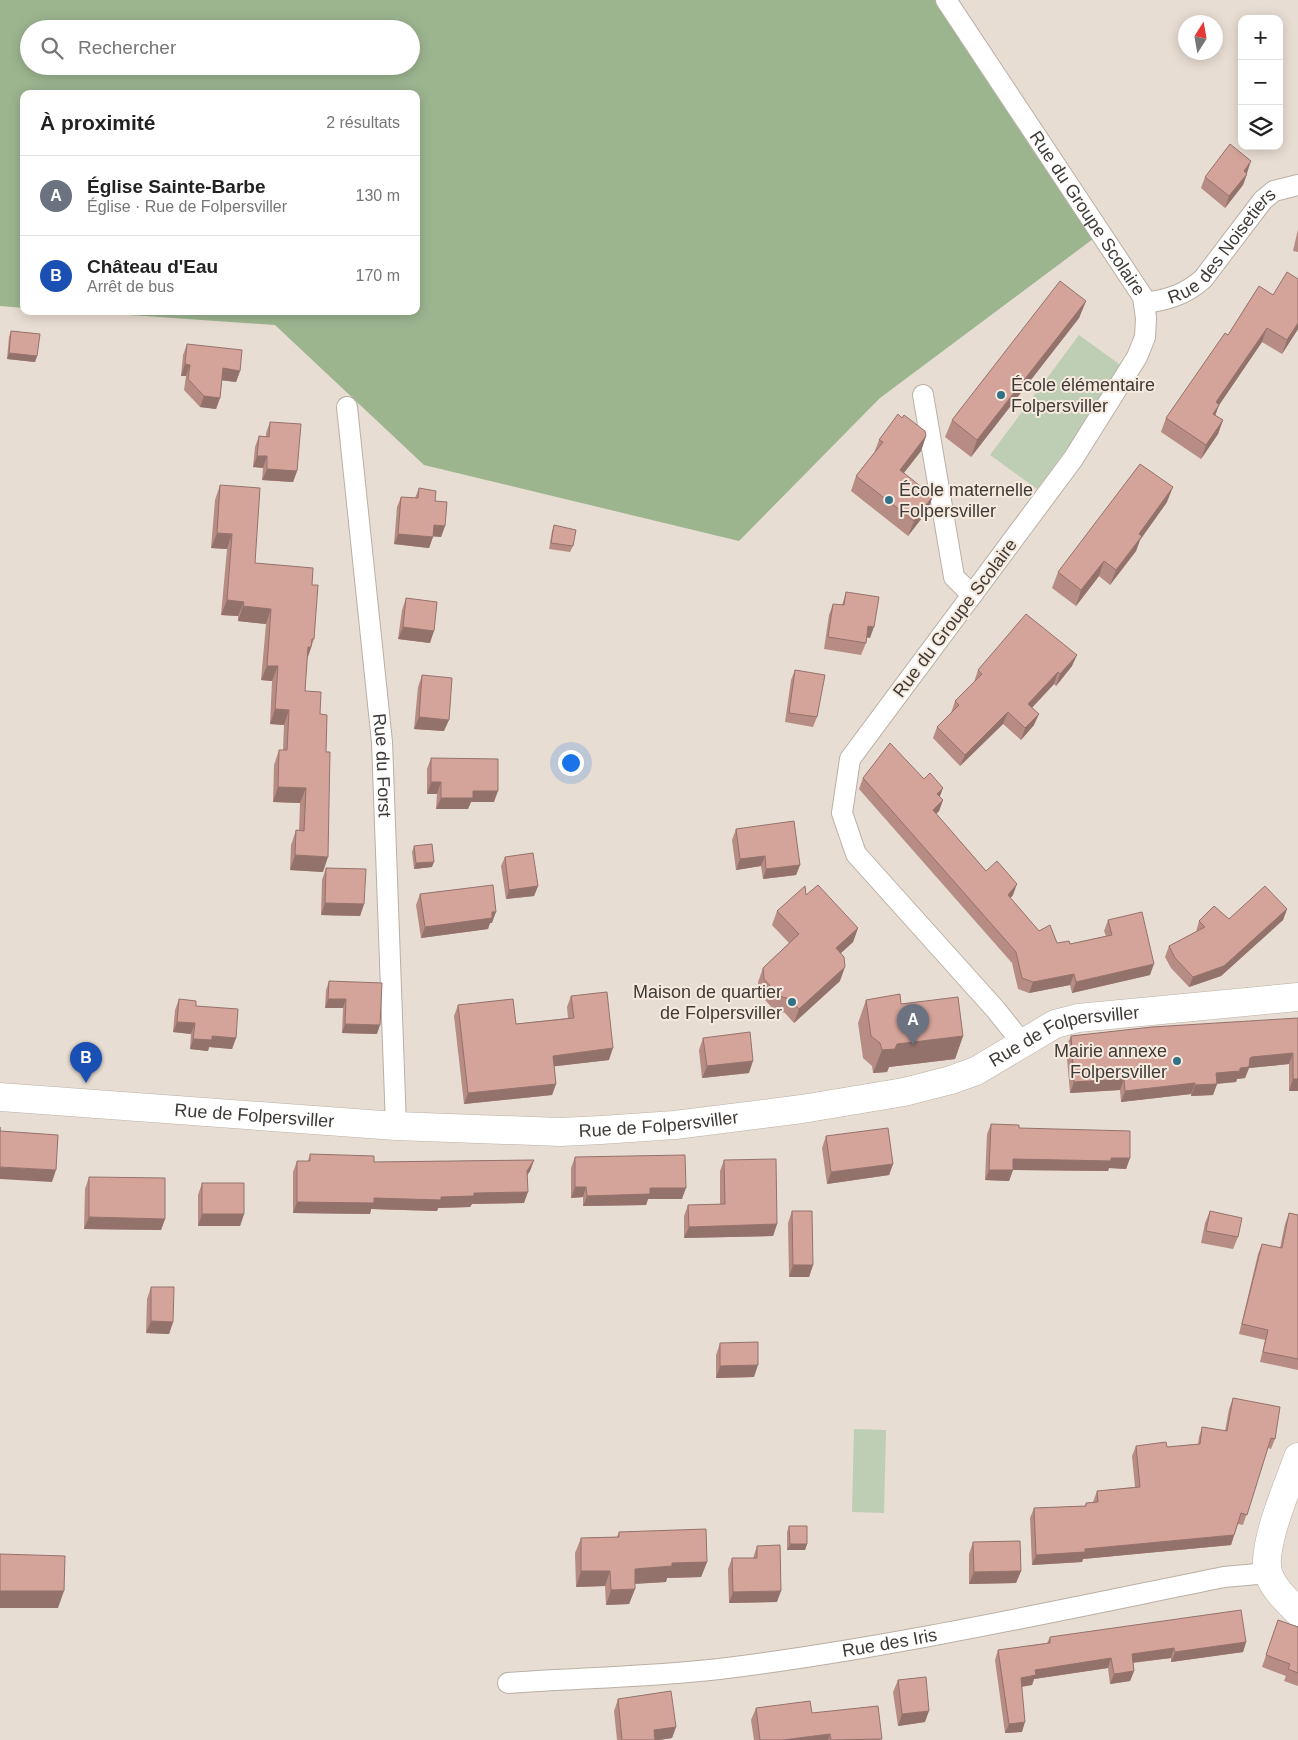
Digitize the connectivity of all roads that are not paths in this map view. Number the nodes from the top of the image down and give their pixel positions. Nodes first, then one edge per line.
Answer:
1 (946, 0) edge
2 (1298, 185) edge
3 (1144, 303) junction
4 (923, 395) dead end
5 (347, 407) dead end
6 (972, 595) junction
7 (1298, 997) edge
8 (1023, 1044) junction
9 (0, 1097) edge
10 (396, 1126) junction
11 (1298, 1457) edge
12 (1268, 1573) junction
13 (1298, 1612) edge
14 (508, 1683) dead end

1 - 3 street, Rue du Groupe Scolaire
2 - 3 street, Rue des Noisetiers
3 - 6 street, Rue du Groupe Scolaire
4 - 6 street
5 - 10 street, Rue du Forst
6 - 8 street, Rue du Groupe Scolaire
7 - 8 street, Rue de Folpersviller
8 - 10 street, Rue de Folpersviller
9 - 10 street, Rue de Folpersviller
11 - 12 street
12 - 13 street
12 - 14 street, Rue des Iris

